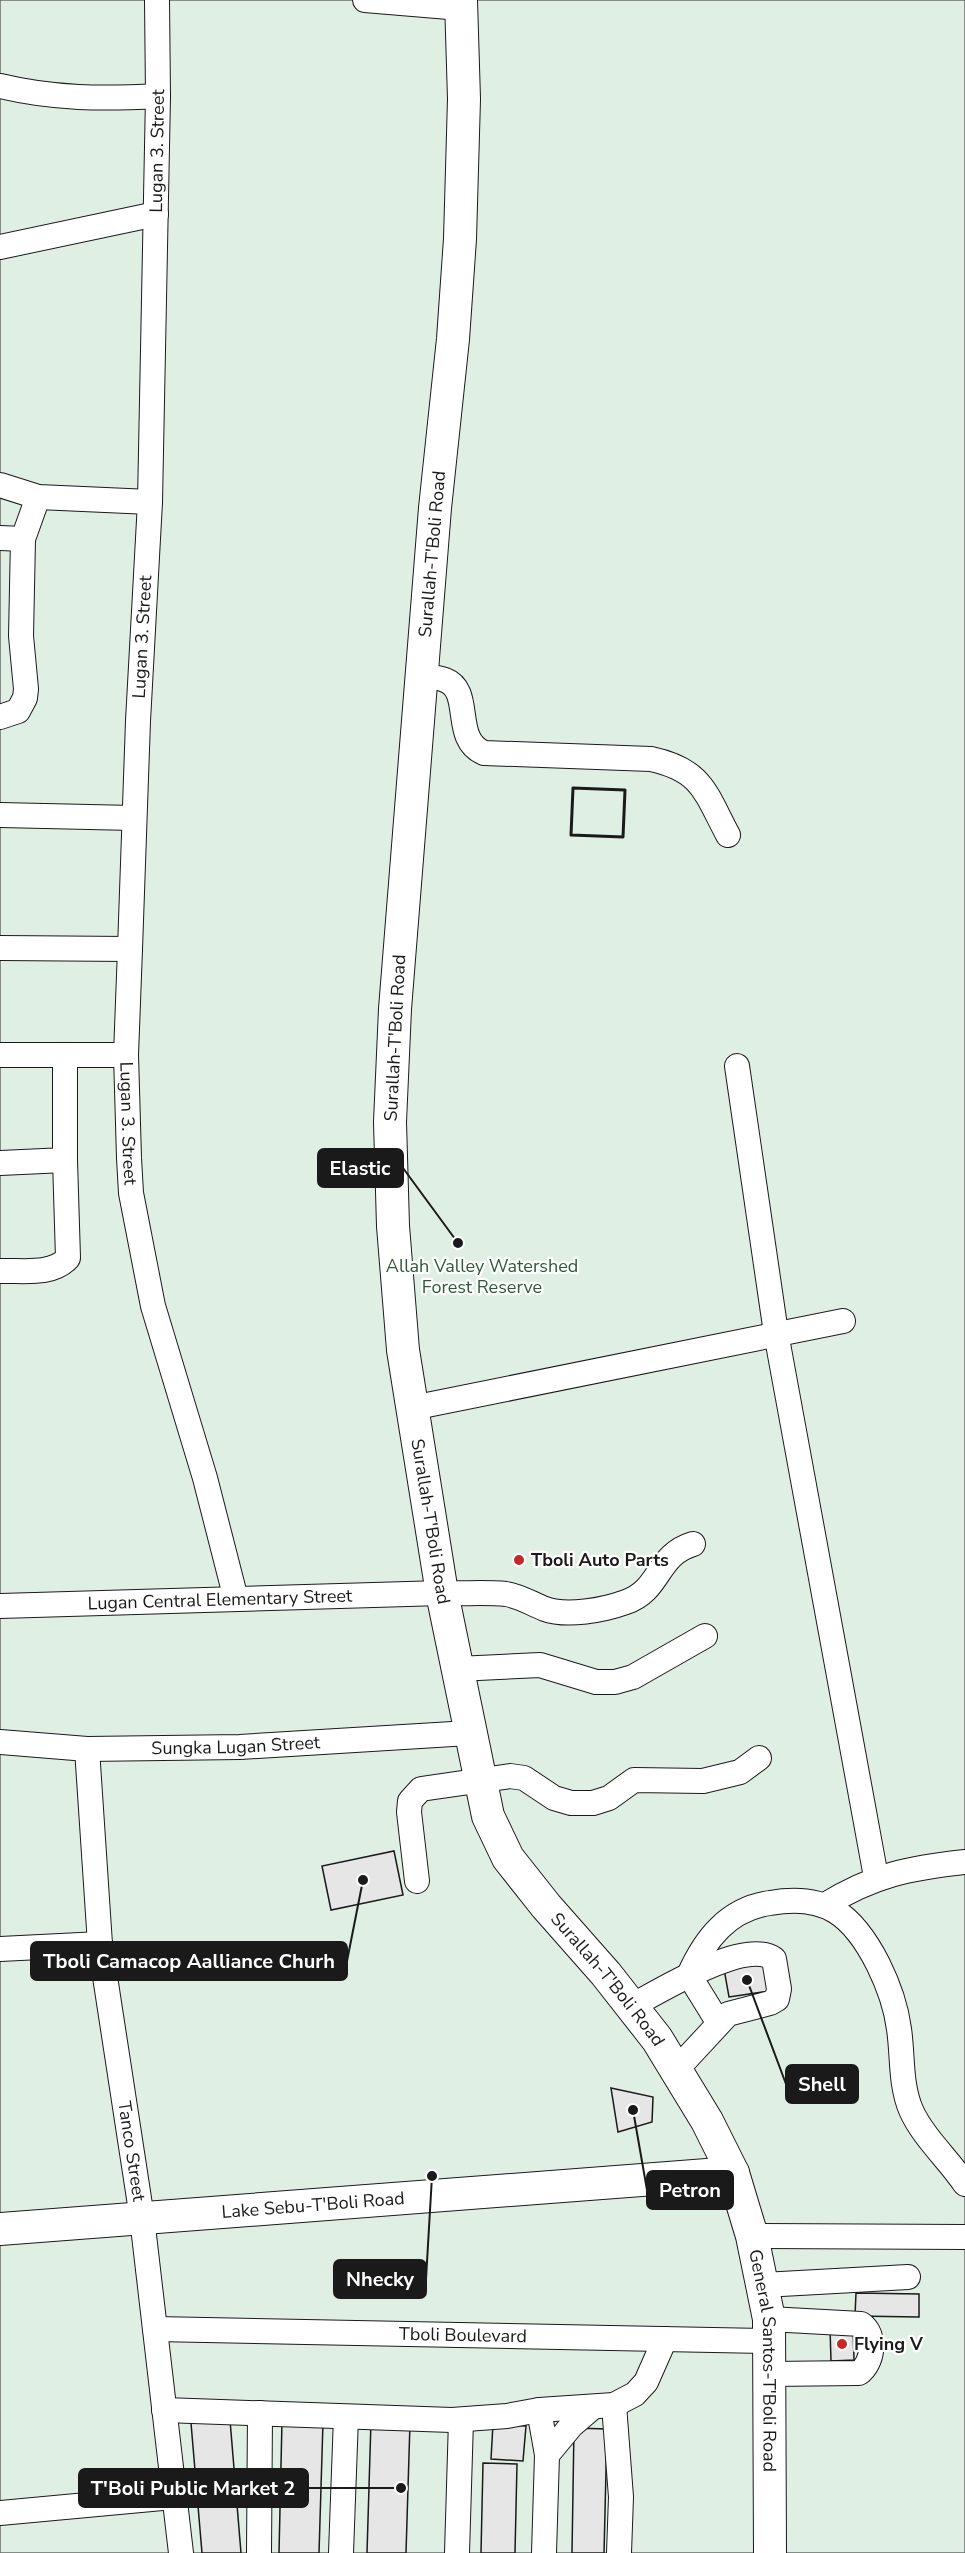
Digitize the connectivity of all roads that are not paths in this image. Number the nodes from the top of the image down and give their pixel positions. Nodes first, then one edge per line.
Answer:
1 (157, 0) edge
2 (365, 0) edge
3 (461, 4) edge
4 (0, 86) edge
5 (158, 96) junction
6 (156, 214) junction
7 (0, 246) edge
8 (0, 485) edge
9 (38, 497) junction
10 (150, 502) junction
11 (11, 538) edge
12 (10, 636) edge
13 (422, 676) junction
14 (0, 717) edge
15 (0, 815) edge
16 (134, 818) junction
17 (728, 835) dead end
18 (0, 948) edge
19 (130, 949) junction
20 (0, 1055) edge
21 (65, 1055) junction
22 (126, 1055) junction
23 (737, 1066) dead end
24 (65, 1160) junction
25 (0, 1163) edge
26 (0, 1271) edge
27 (843, 1322) dead end
28 (776, 1333) junction
29 (412, 1408) junction
30 (693, 1544) dead end
31 (442, 1593) junction
32 (236, 1599) junction
33 (0, 1606) edge
34 (705, 1636) dead end
35 (457, 1669) junction
36 (470, 1733) junction
37 (0, 1742) edge
38 (87, 1749) junction
39 (759, 1758) dead end
40 (480, 1780) junction
41 (965, 1862) edge
42 (876, 1877) junction
43 (417, 1881) dead end
44 (825, 1905) junction
45 (100, 1944) junction
46 (0, 1949) edge
47 (689, 1975) junction
48 (632, 2006) junction
49 (718, 2022) junction
50 (677, 2069) junction
51 (733, 2173) junction
52 (965, 2184) edge
53 (142, 2218) junction
54 (0, 2229) edge
55 (752, 2236) junction
56 (965, 2237) edge
57 (908, 2277) dead end
58 (763, 2285) junction
59 (155, 2329) junction
60 (769, 2330) junction
61 (665, 2339) junction
62 (771, 2374) junction
63 (603, 2406) junction
64 (164, 2410) junction
65 (539, 2410) junction
66 (260, 2414) junction
67 (346, 2417) junction
68 (461, 2420) junction
69 (547, 2455) junction
70 (173, 2496) junction
71 (0, 2513) edge
72 (181, 2553) edge
73 (259, 2553) edge
74 (341, 2553) edge
75 (457, 2553) edge
76 (544, 2553) edge
77 (620, 2553) edge
78 (770, 2553) edge

1 - 5 street, Lugan 3. Street
2 - 3 street
3 - 13 main road, Surallah-T'Boli Road
4 - 5 street
5 - 6 street, Lugan 3. Street
6 - 7 street
6 - 10 street, Lugan 3. Street
8 - 9 street
9 - 10 street
9 - 11 street
10 - 16 street, Lugan 3. Street
11 - 12 street
12 - 14 street
13 - 17 street
13 - 29 main road, Surallah-T'Boli Road
15 - 16 street
16 - 19 street, Lugan 3. Street
18 - 19 street
19 - 22 street, Lugan 3. Street
20 - 21 street
21 - 22 street
21 - 24 street
22 - 32 street, Lugan 3. Street
23 - 28 street
24 - 25 street
24 - 26 street
27 - 28 street
28 - 29 street
28 - 42 street
29 - 31 main road, Surallah-T'Boli Road
30 - 31 street, Lugan Central Elementary Street
31 - 32 street, Lugan Central Elementary Street
31 - 35 main road, Surallah-T'Boli Road
32 - 33 street, Lugan Central Elementary Street
34 - 35 street
35 - 36 main road, Surallah-T'Boli Road
36 - 38 street, Sungka Lugan Street
36 - 40 main road, Surallah-T'Boli Road
37 - 38 street, Sungka Lugan Street
38 - 45 street, Tanco Street
39 - 40 street
40 - 43 street
40 - 48 main road, Surallah-T'Boli Road
41 - 42 street
42 - 44 street
44 - 47 street
44 - 52 street
45 - 46 street
45 - 53 street, Tanco Street
47 - 48 street
47 - 49 street
47 - 49 street
48 - 50 main road, Surallah-T'Boli Road
49 - 50 street
50 - 51 main road, Surallah-T'Boli Road
51 - 53 main road, Lake Sebu-T'Boli Road
51 - 55 main road, General Santos-T'Boli Road
53 - 54 main road, Lake Sebu-T'Boli Road
53 - 59 street, Tanco Street
55 - 56 street
55 - 58 main road, General Santos-T'Boli Road
57 - 58 street
58 - 60 main road, General Santos-T'Boli Road
59 - 61 street, Tboli Boulevard
59 - 64 street, Tanco Street
60 - 61 street, Tboli Boulevard
60 - 62 main road, General Santos-T'Boli Road
60 - 62 street, Tboli Boulevard
61 - 63 street
62 - 78 main road, General Santos-T'Boli Road
63 - 65 street
63 - 69 street
63 - 77 street
64 - 66 street
64 - 70 street, Tanco Street
65 - 68 street
65 - 69 street
66 - 67 street
66 - 73 street
67 - 68 street
67 - 74 street
68 - 75 street
69 - 76 street
70 - 71 street
70 - 72 street, Tanco Street

